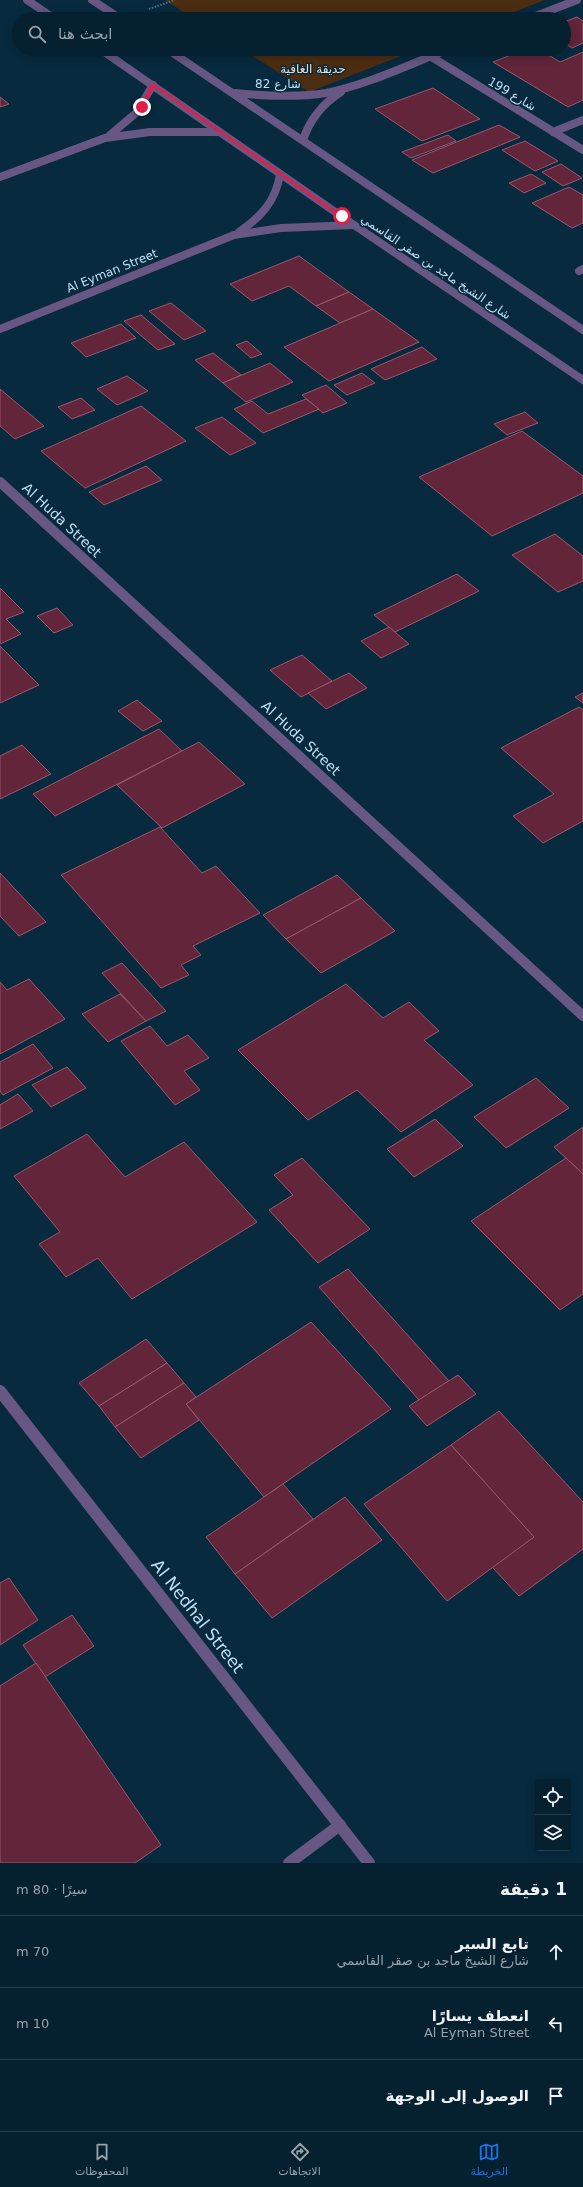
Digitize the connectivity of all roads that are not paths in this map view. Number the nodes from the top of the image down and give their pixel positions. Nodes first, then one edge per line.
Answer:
1 (27, 0) edge
2 (92, 0) edge
3 (578, 0) edge
4 (45, 12) edge
5 (110, 12) edge
6 (546, 12) edge
7 (110, 56) edge
8 (178, 56) edge
9 (430, 56) joint
10 (153, 85) junction
11 (346, 88) junction
12 (233, 93) junction
13 (583, 120) edge
14 (219, 132) junction
15 (553, 132) junction
16 (105, 138) junction
17 (303, 140) junction
18 (583, 150) edge
19 (280, 174) junction
20 (0, 177) edge
21 (354, 225) junction
22 (234, 235) junction
23 (0, 329) edge
24 (583, 330) edge
25 (583, 380) edge
26 (0, 482) edge
27 (583, 1016) edge
28 (0, 1391) edge
29 (340, 1825) junction
30 (289, 1863) edge
31 (369, 1863) edge

1 - 4 street
2 - 5 street
3 - 6 street
7 - 10 street, شارع الشيخ ماجد بن صقر القاسمي
8 - 12 street
9 - 11 street, شارع 82
9 - 15 street, شارع 199
10 - 14 street, شارع الشيخ ماجد بن صقر القاسمي
10 - 16 street
11 - 12 street, شارع 82
11 - 17 street, شارع 82
12 - 17 street
13 - 15 street
14 - 16 street
14 - 19 street, شارع الشيخ ماجد بن صقر القاسمي
15 - 18 street, شارع 199
16 - 20 street
17 - 24 street
19 - 21 street, شارع الشيخ ماجد بن صقر القاسمي
19 - 22 street, Al Eyman Street
21 - 22 street, Al Eyman Street
21 - 25 street, شارع الشيخ ماجد بن صقر القاسمي
22 - 23 street, Al Eyman Street
26 - 27 street, Al Huda Street
28 - 29 street, Al Nedhal Street
29 - 30 street
29 - 31 street, Al Nedhal Street

